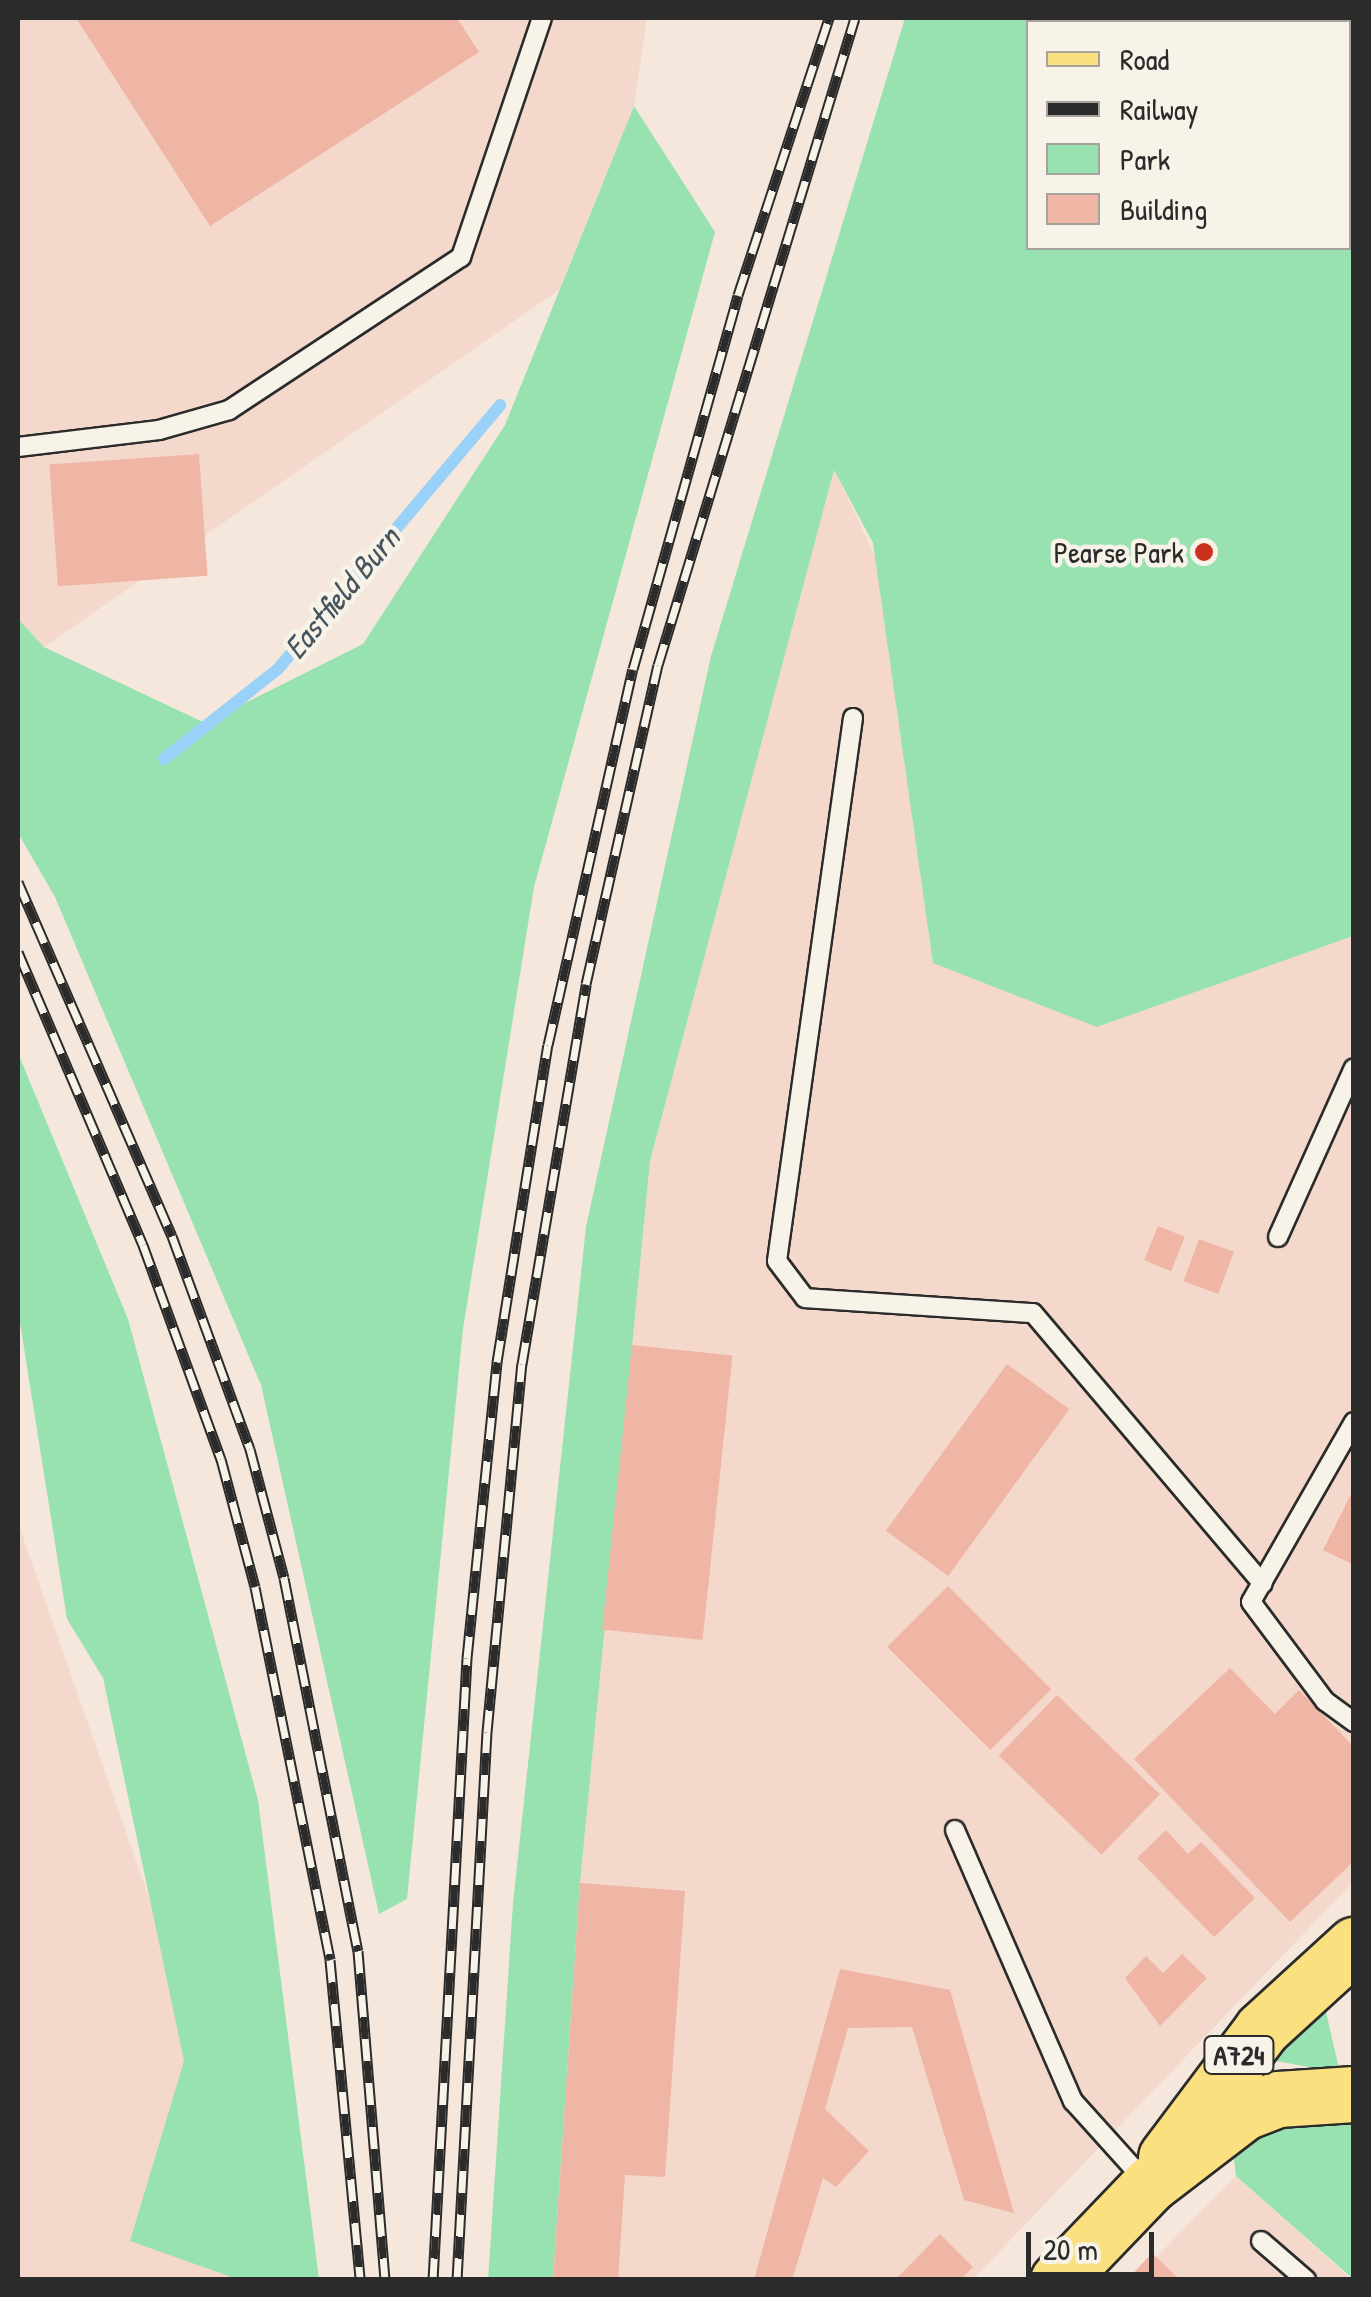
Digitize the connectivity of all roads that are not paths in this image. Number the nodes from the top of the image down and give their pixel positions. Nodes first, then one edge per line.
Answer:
1 (542, 18) edge
2 (18, 447) edge
3 (853, 718) dead end
4 (1354, 1068) edge
5 (1278, 1236) dead end
6 (1354, 1422) edge
7 (1263, 1584) junction
8 (1354, 1722) edge
9 (955, 1830) dead end
10 (1354, 1944) edge
11 (1354, 1968) edge
12 (1354, 1990) edge
13 (1354, 2094) edge
14 (1149, 2184) junction
15 (1261, 2241) dead end
16 (1058, 2280) edge
17 (1306, 2280) edge

1 - 2 lane
3 - 7 lane
4 - 5 lane
6 - 7 lane
7 - 8 lane
9 - 14 lane
10 - 14 main road, A724
11 - 12 main road
13 - 14 main road, A724
14 - 16 main road, A724
15 - 17 lane

